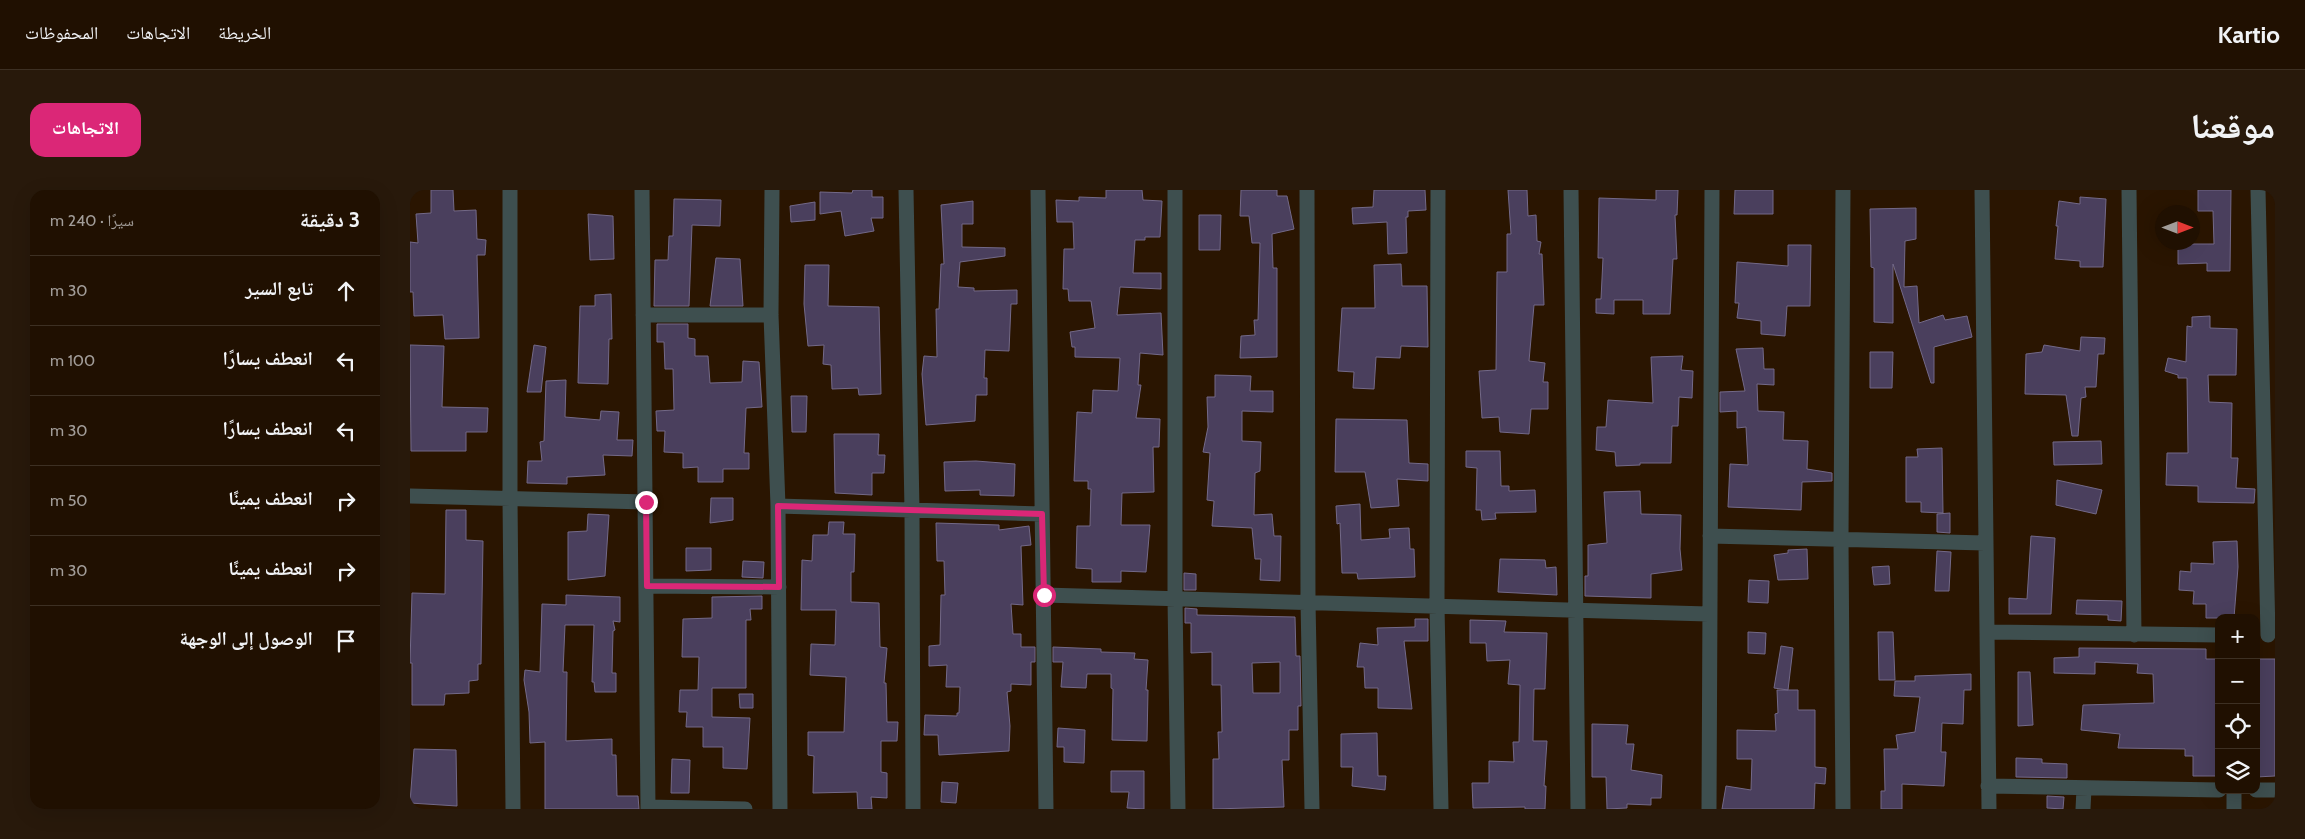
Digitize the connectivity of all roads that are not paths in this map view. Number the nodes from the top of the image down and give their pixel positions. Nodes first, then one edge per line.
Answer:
1 (510, 190) edge
2 (642, 190) edge
3 (772, 190) edge
4 (906, 190) edge
5 (1038, 190) edge
6 (1175, 190) edge
7 (1307, 190) edge
8 (1438, 190) edge
9 (1571, 190) edge
10 (1712, 190) edge
11 (1843, 190) edge
12 (1982, 190) edge
13 (2129, 190) edge
14 (2258, 190) edge
15 (643, 315) junction
16 (771, 315) junction
17 (410, 496) edge
18 (510, 499) junction
19 (646, 502) junction
20 (778, 506) junction
21 (912, 510) junction
22 (1042, 514) junction
23 (1710, 536) junction
24 (1841, 540) junction
25 (1985, 544) junction
26 (647, 586) junction
27 (779, 587) junction
28 (1044, 595) junction
29 (1175, 598) junction
30 (1308, 602) junction
31 (1437, 606) junction
32 (1574, 610) junction
33 (1708, 614) junction
34 (1987, 632) junction
35 (2134, 635) junction
36 (2215, 635) edge
37 (2266, 636) edge
38 (1988, 786) junction
39 (2084, 789) junction
40 (2215, 790) edge
41 (2260, 790) edge
42 (2275, 790) edge
43 (2234, 794) edge
44 (648, 808) edge
45 (513, 809) edge
46 (745, 809) edge
47 (780, 809) edge
48 (913, 809) edge
49 (1046, 809) edge
50 (1178, 809) edge
51 (1312, 809) edge
52 (1441, 809) edge
53 (1578, 809) edge
54 (1709, 809) edge
55 (1843, 809) edge
56 (1989, 809) edge
57 (2083, 809) edge
58 (2234, 809) edge

1 - 18 street
2 - 15 street
3 - 16 street
4 - 21 street
5 - 22 street
6 - 29 street
7 - 30 street
8 - 31 street
9 - 32 street
10 - 23 street
11 - 24 street
12 - 25 street
13 - 35 street
14 - 37 street
15 - 16 street
15 - 19 street
16 - 20 street
17 - 18 street
18 - 19 street
18 - 45 street
19 - 26 street
20 - 21 street
20 - 27 street
21 - 22 street
21 - 48 street
22 - 28 street
23 - 24 street
23 - 33 street
24 - 25 street
24 - 55 street
25 - 34 street
26 - 27 street
26 - 44 street
27 - 47 street
28 - 29 street
28 - 49 street
29 - 30 street
29 - 50 street
30 - 31 street
30 - 51 street
31 - 32 street
31 - 52 street
32 - 33 street
32 - 53 street
33 - 54 street
34 - 35 street
34 - 38 street
35 - 36 street
38 - 39 street
38 - 56 street
39 - 40 street
39 - 57 street
41 - 42 street
43 - 58 street
44 - 46 street

